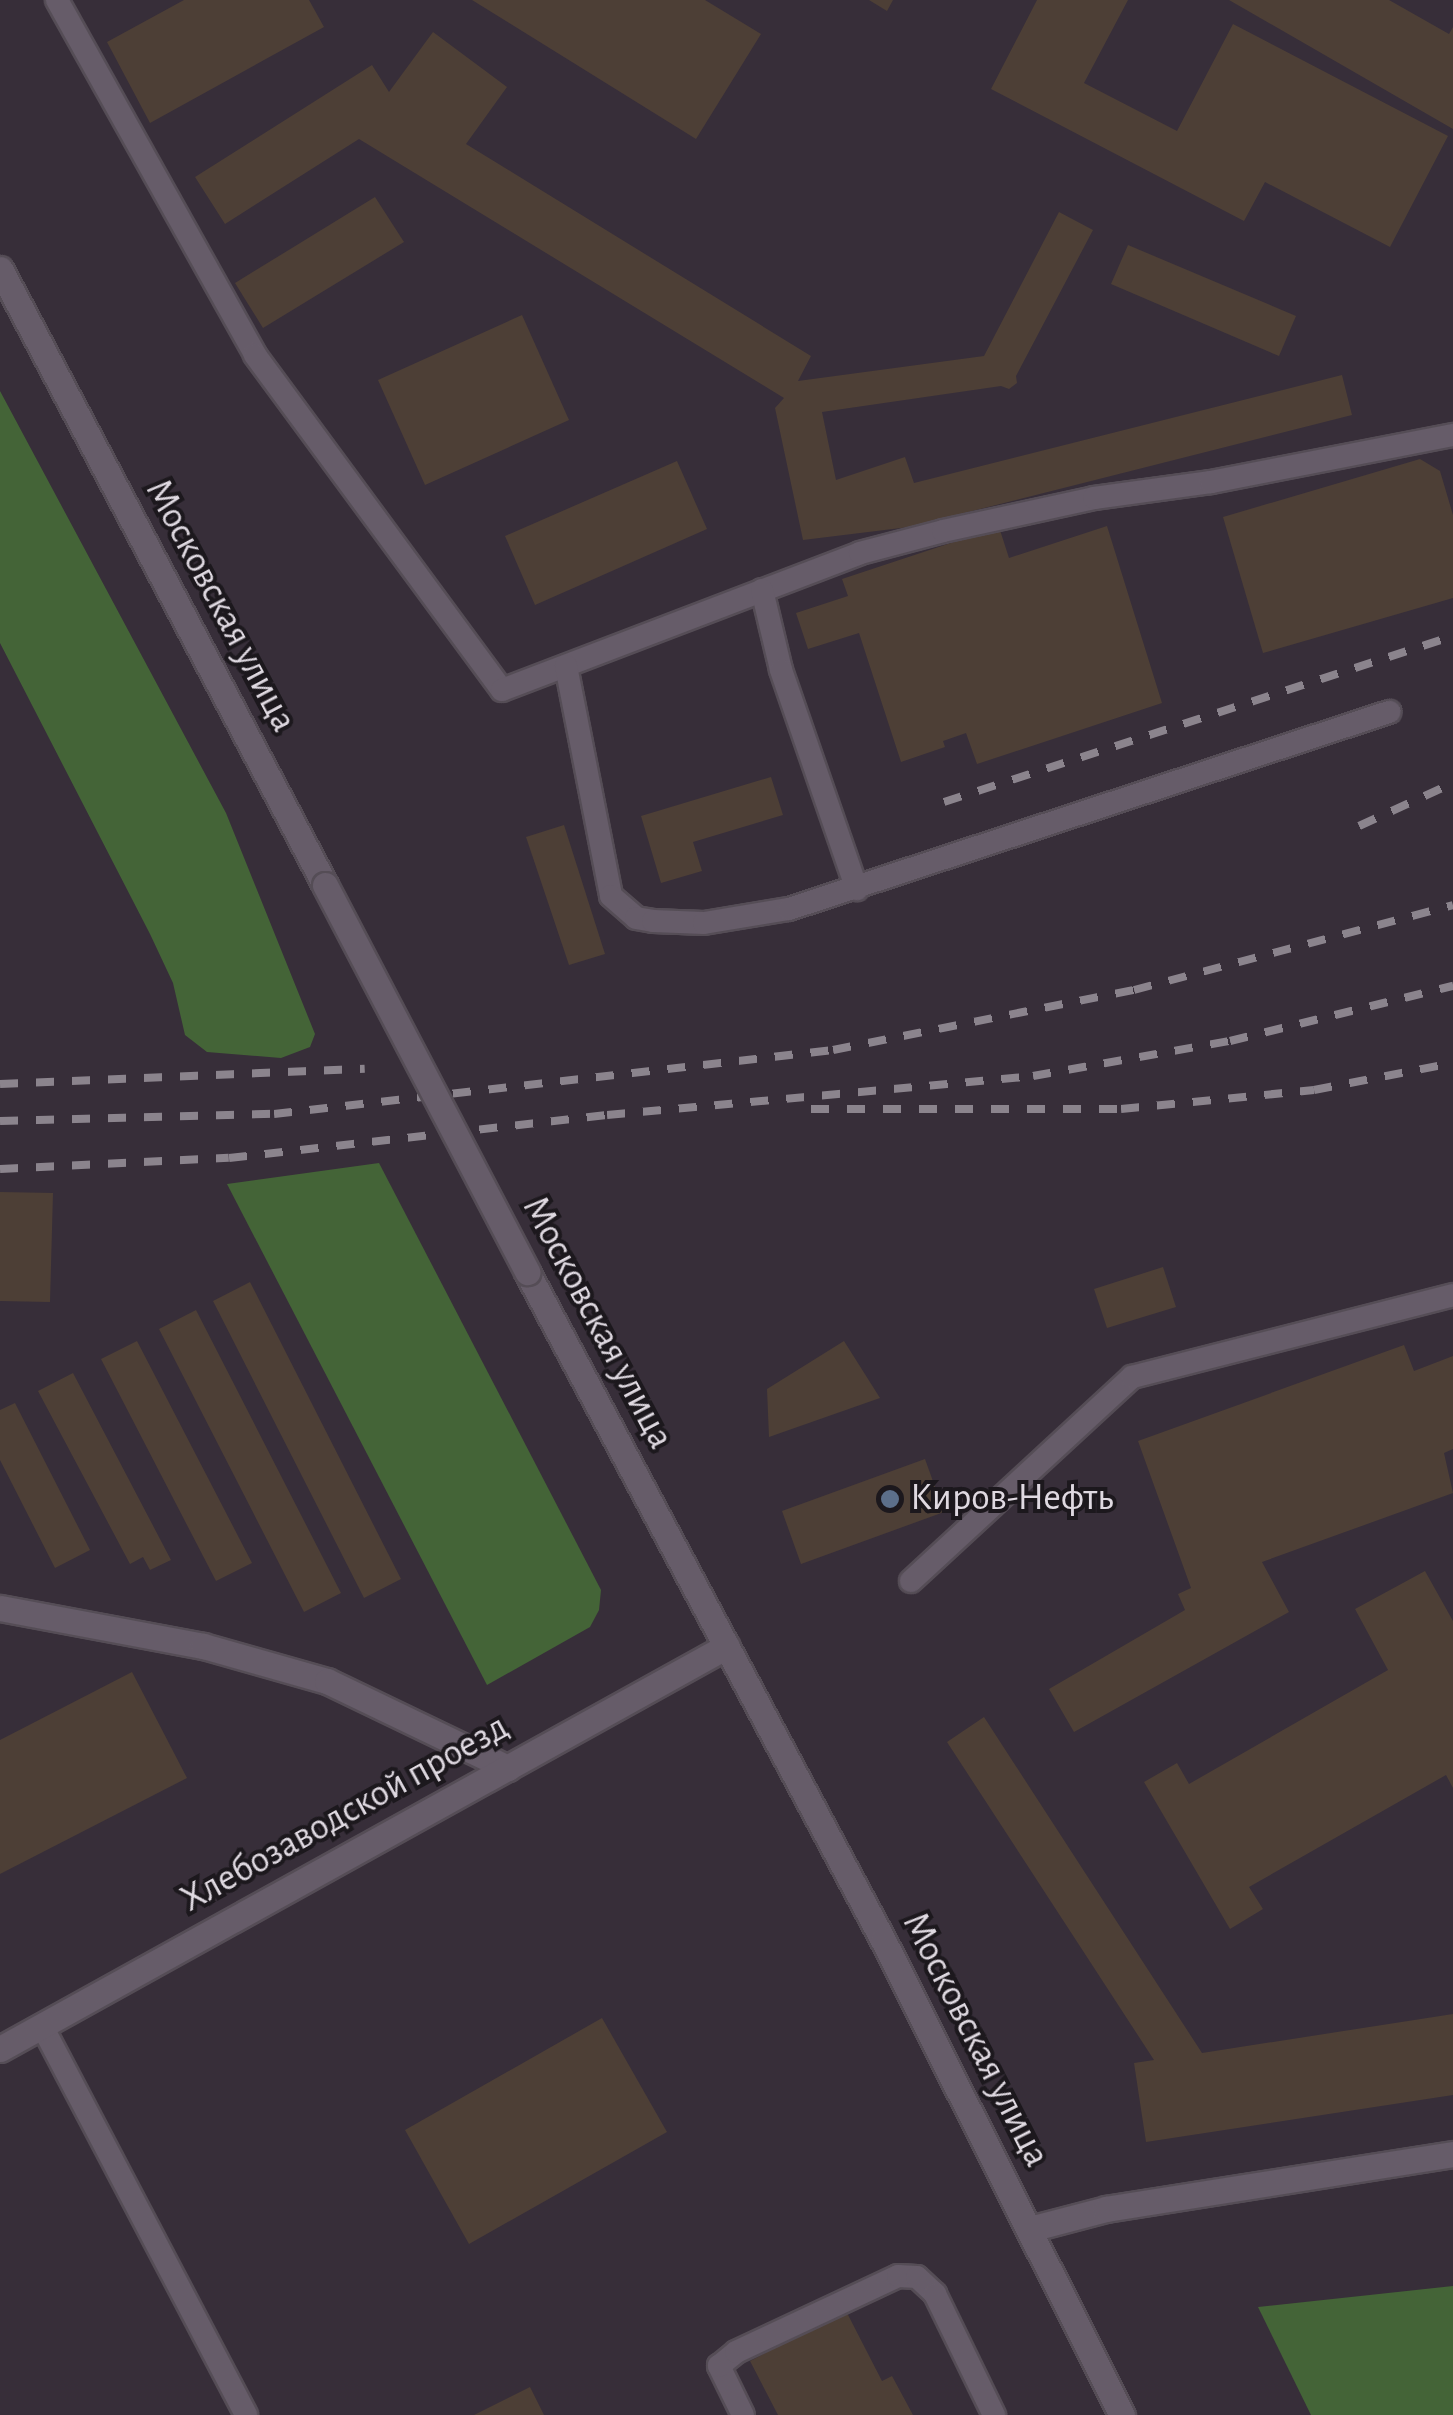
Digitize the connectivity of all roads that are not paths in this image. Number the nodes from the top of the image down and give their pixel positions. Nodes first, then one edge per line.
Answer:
1 (57, 0) edge
2 (0, 269) edge
3 (1453, 435) edge
4 (762, 590) junction
5 (566, 666) junction
6 (1389, 712) dead end
7 (857, 889) junction
8 (1453, 1295) edge
9 (912, 1581) dead end
10 (0, 1608) edge
11 (728, 1646) junction
12 (508, 1768) junction
13 (42, 2026) junction
14 (0, 2049) edge
15 (1453, 2154) edge
16 (1030, 2229) junction
17 (246, 2415) edge
18 (743, 2415) edge
19 (994, 2415) edge
20 (1122, 2415) edge

1 - 5 lane
2 - 11 main road, Московская улица, bridge
3 - 4 lane
4 - 5 lane
4 - 7 lane
5 - 7 lane
6 - 7 lane
8 - 9 lane
10 - 12 main road
11 - 12 main road, Хлебозаводской проезд
11 - 16 main road, Московская улица
12 - 13 main road, Хлебозаводской проезд
13 - 14 main road, Хлебозаводской проезд
13 - 17 lane
15 - 16 main road
16 - 20 main road, Московская улица
18 - 19 lane

